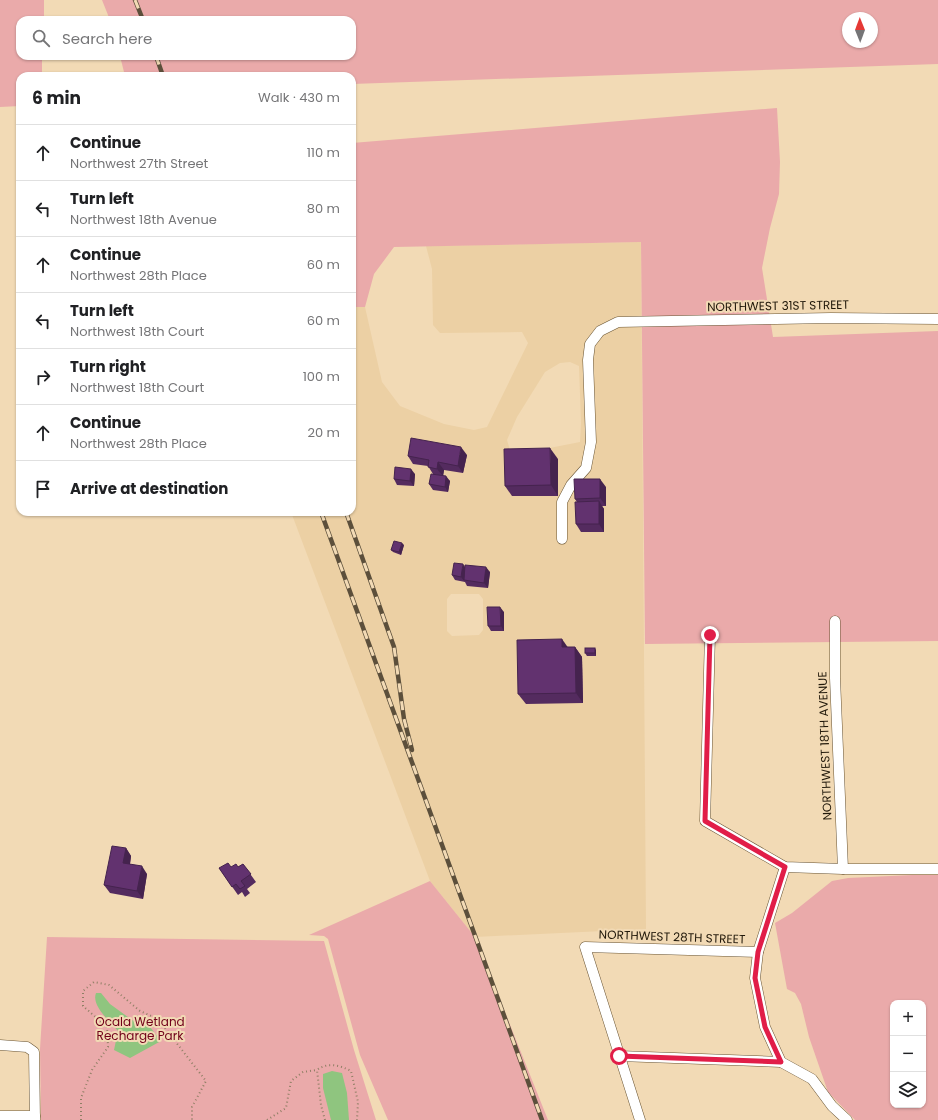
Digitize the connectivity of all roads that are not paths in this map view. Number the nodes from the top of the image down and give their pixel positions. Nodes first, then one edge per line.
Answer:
1 (938, 319) edge
2 (562, 538) dead end
3 (836, 621) dead end
4 (710, 635) dead end
5 (785, 867) junction
6 (843, 869) junction
7 (938, 869) edge
8 (758, 952) junction
9 (0, 1045) edge
10 (619, 1056) junction
11 (781, 1062) junction
12 (0, 1116) edge
13 (35, 1118) edge
14 (640, 1120) edge
15 (847, 1120) edge

1 - 2 street, NORTHWEST 31ST STREET
3 - 6 street, NORTHWEST 18TH AVENUE
4 - 5 street
5 - 6 street
5 - 8 street
6 - 7 street
8 - 10 street, NORTHWEST 28TH STREET
8 - 11 street
9 - 13 street
10 - 11 street
10 - 14 street
11 - 15 street
12 - 13 street

